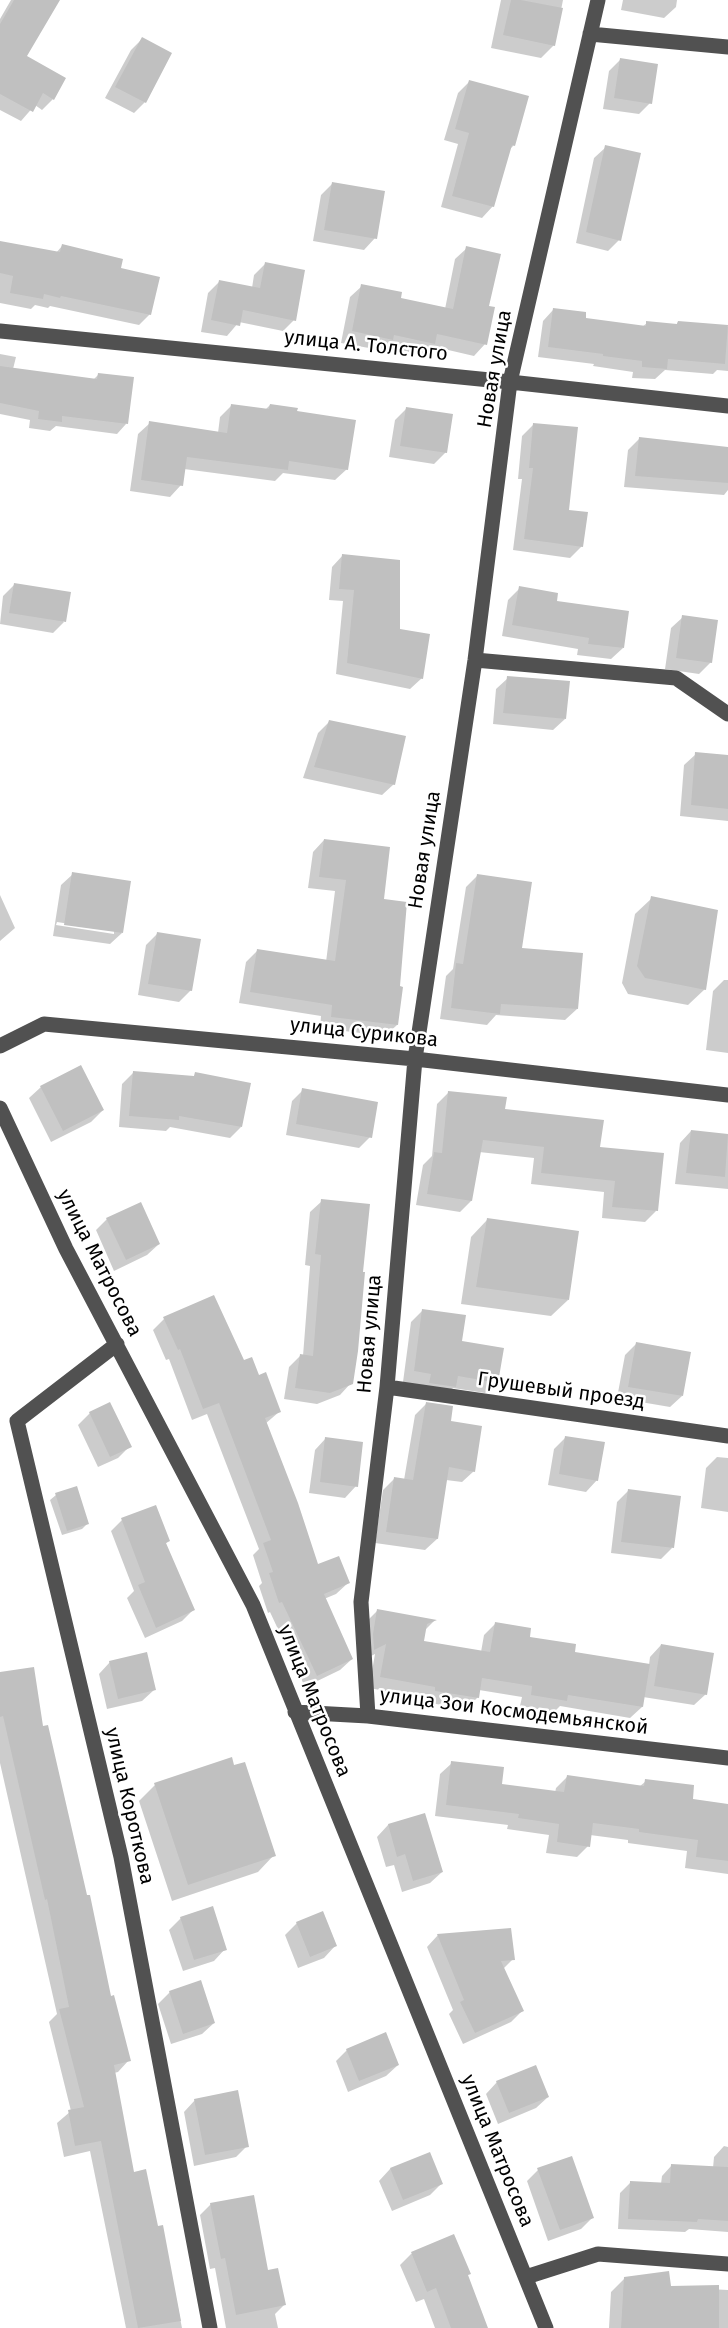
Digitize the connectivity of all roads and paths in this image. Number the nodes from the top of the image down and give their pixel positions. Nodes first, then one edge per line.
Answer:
1 (598, 0) edge
2 (590, 34) junction
3 (728, 46) edge
4 (0, 331) edge
5 (510, 382) junction
6 (728, 406) edge
7 (475, 660) junction
8 (728, 714) edge
9 (0, 1046) edge
10 (415, 1059) junction
11 (728, 1095) edge
12 (0, 1108) edge
13 (117, 1344) junction
14 (387, 1387) junction
15 (728, 1436) edge
16 (295, 1712) junction
17 (368, 1716) junction
18 (728, 1758) edge
19 (728, 2264) edge
20 (526, 2277) junction
21 (210, 2328) edge
22 (546, 2328) edge

1 - 2 street, Новая улица
2 - 3 street
2 - 5 street, Новая улица
4 - 5 street, улица А. Толстого
5 - 6 street, улица А. Толстого
5 - 7 street, Новая улица
7 - 8 street
7 - 10 street, Новая улица
9 - 10 street, улица Сурикова
10 - 11 street, улица Сурикова
10 - 14 street, Новая улица
12 - 13 street, улица Матросова
13 - 16 street, улица Матросова
13 - 21 street, улица Короткова
14 - 15 street, Грушевый проезд
14 - 17 street, Новая улица
16 - 17 street, улица Зои Космодемьянской
16 - 20 street, улица Матросова
17 - 18 street, улица Зои Космодемьянской
19 - 20 street
20 - 22 street, улица Матросова

